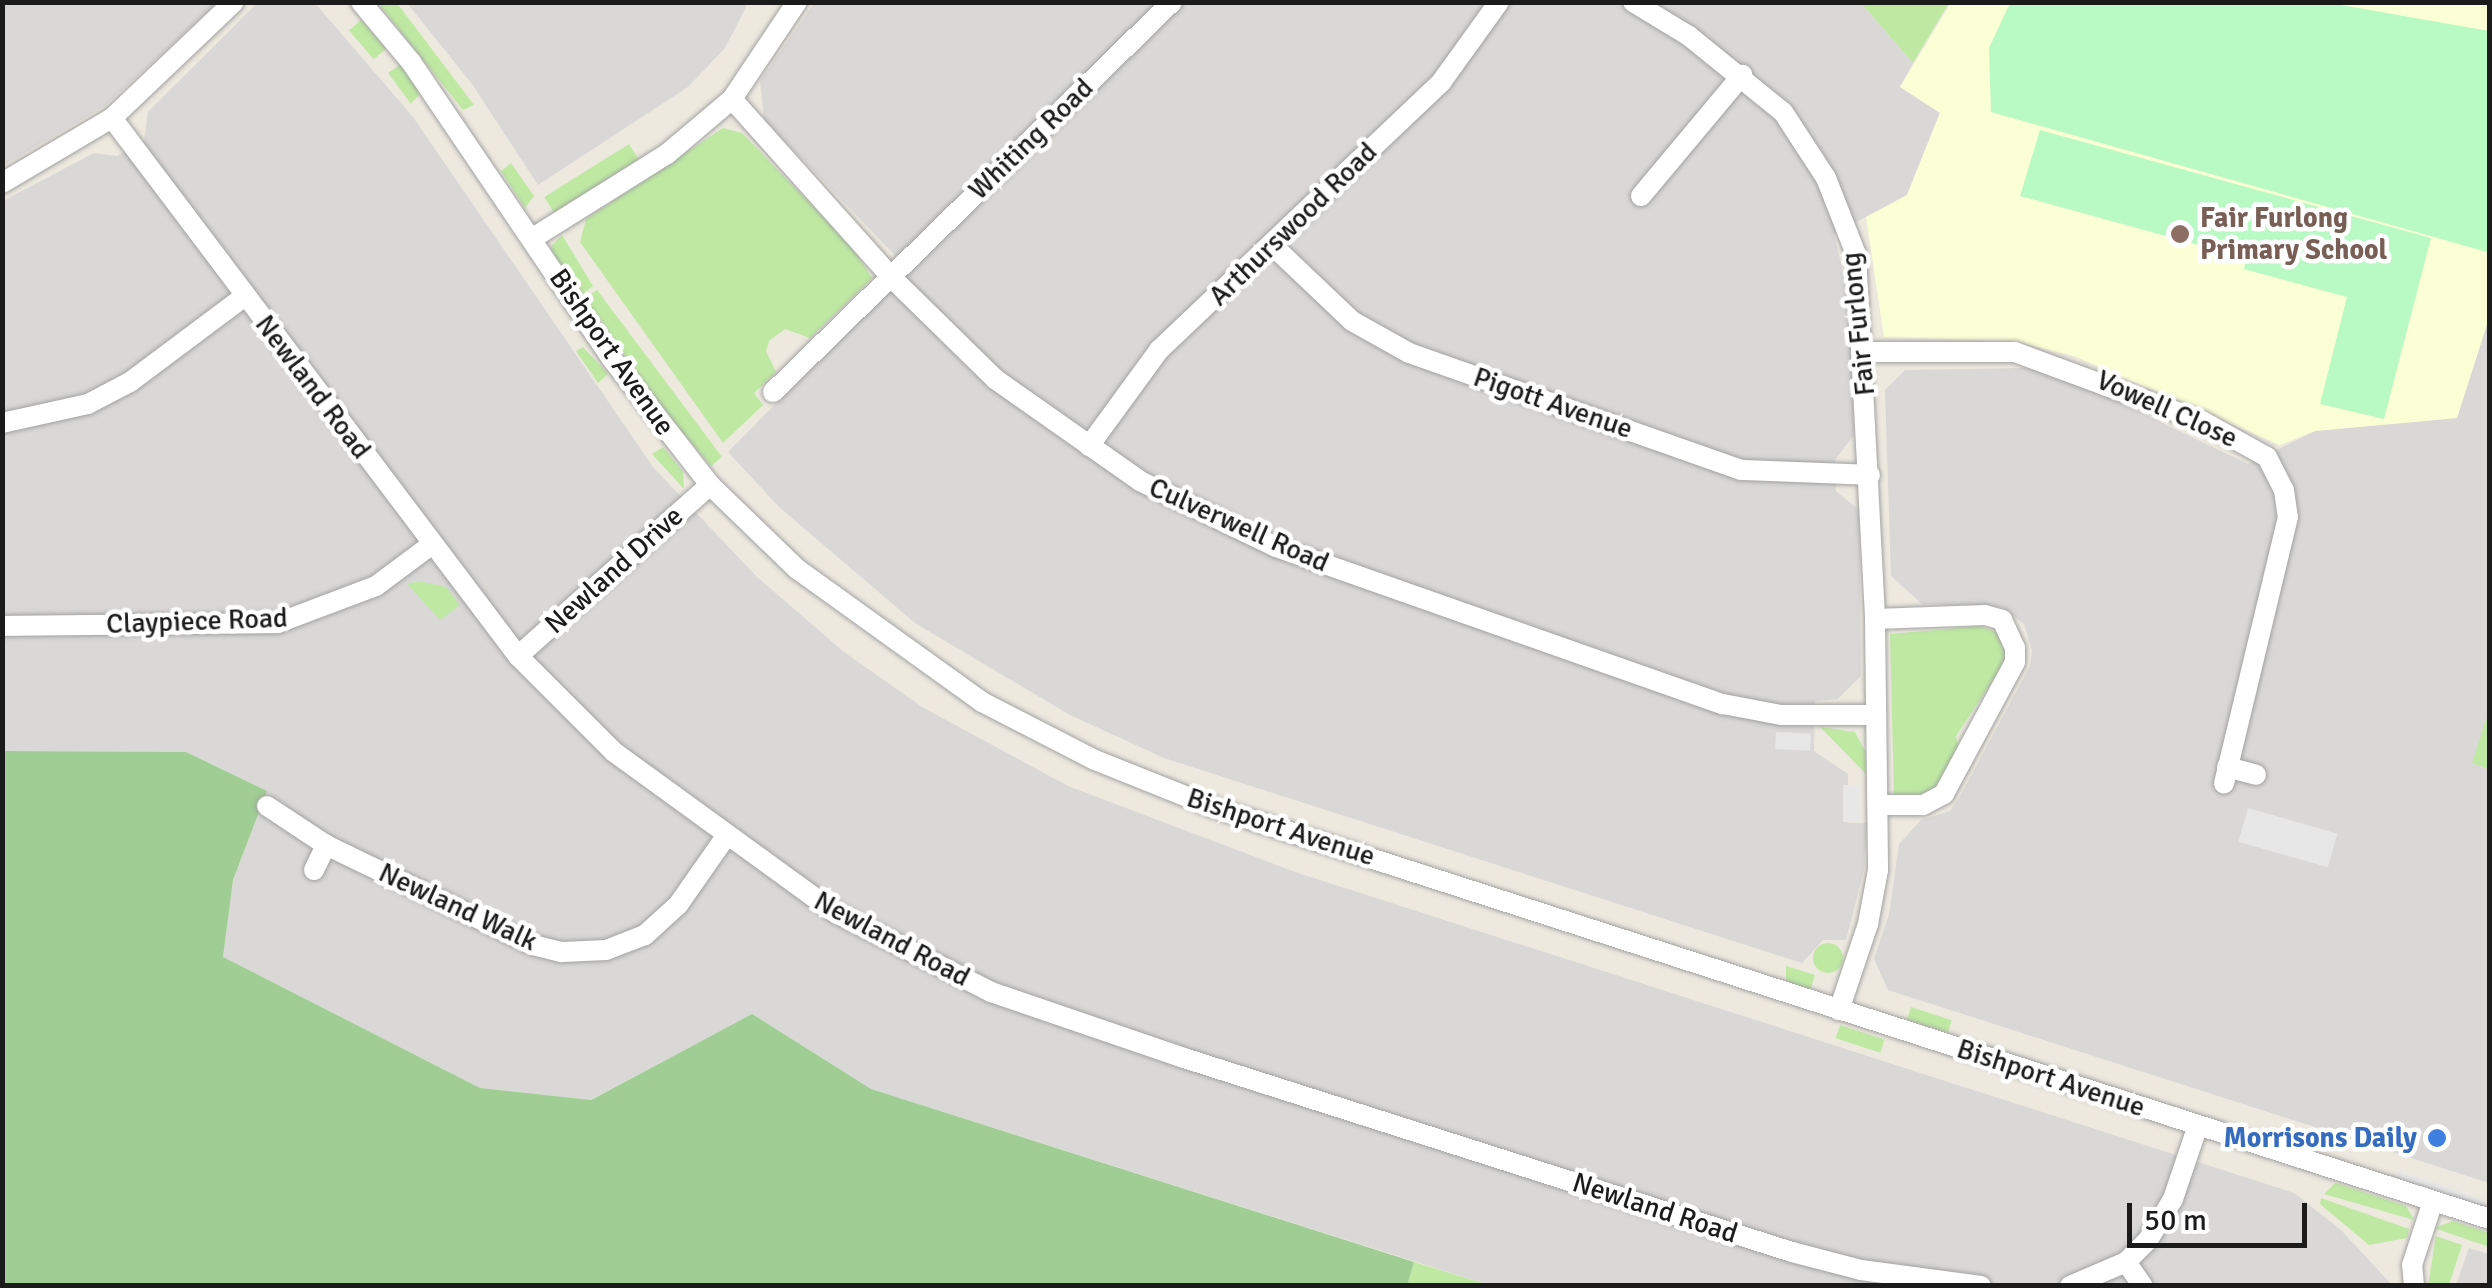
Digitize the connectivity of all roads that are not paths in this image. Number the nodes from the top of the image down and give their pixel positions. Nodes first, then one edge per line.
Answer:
1 (234, 2) edge
2 (361, 2) edge
3 (797, 2) edge
4 (1172, 2) edge
5 (1498, 2) edge
6 (1633, 2) edge
7 (1742, 75) junction
8 (732, 100) junction
9 (112, 118) junction
10 (2, 182) edge
11 (1642, 196) dead end
12 (533, 238) junction
13 (1272, 245) junction
14 (890, 276) junction
15 (246, 296) junction
16 (1865, 352) junction
17 (773, 392) dead end
18 (2, 422) edge
19 (1089, 446) junction
20 (1870, 475) junction
21 (710, 485) junction
22 (431, 545) junction
23 (1875, 619) junction
24 (2, 626) edge
25 (518, 656) junction
26 (1876, 716) junction
27 (2256, 776) dead end
28 (1878, 805) junction
29 (267, 806) dead end
30 (726, 838) junction
31 (326, 845) junction
32 (314, 870) dead end
33 (1839, 1010) junction
34 (2198, 1125) junction
35 (2433, 1201) junction
36 (2490, 1219) edge
37 (2126, 1262) junction
38 (1981, 1286) edge
39 (2070, 1286) edge
40 (2143, 1286) edge
41 (2414, 1286) edge

1 - 9 street
2 - 12 street, Bishport Avenue
3 - 8 street
4 - 14 street, Whiting Road
5 - 13 street, Arthurswood Road
6 - 7 street, Fair Furlong
7 - 11 street
7 - 16 street, Fair Furlong
8 - 12 street
8 - 14 street, Culverwell Road
9 - 10 street
9 - 15 street, Newland Road
12 - 21 street, Bishport Avenue
13 - 19 street, Arthurswood Road
13 - 20 street, Pigott Avenue
14 - 17 street, Whiting Road
14 - 19 street, Culverwell Road
15 - 18 street
15 - 22 street, Newland Road
16 - 20 street, Fair Furlong
16 - 27 street, Vowell Close
19 - 26 street, Culverwell Road
20 - 23 street, Fair Furlong
21 - 25 street, Newland Drive
21 - 33 street, Bishport Avenue
22 - 24 street, Claypiece Road
22 - 25 street, Newland Road
23 - 26 street, Fair Furlong
23 - 28 street
25 - 30 street, Newland Road
26 - 28 street, Fair Furlong
28 - 33 street, Fair Furlong
29 - 31 street, Newland Walk
30 - 31 street, Newland Walk
30 - 38 street, Newland Road
31 - 32 street
33 - 34 street, Bishport Avenue
34 - 35 street, Bishport Avenue
34 - 37 street
35 - 36 street, Bishport Avenue
35 - 41 street
37 - 39 street
37 - 40 street

